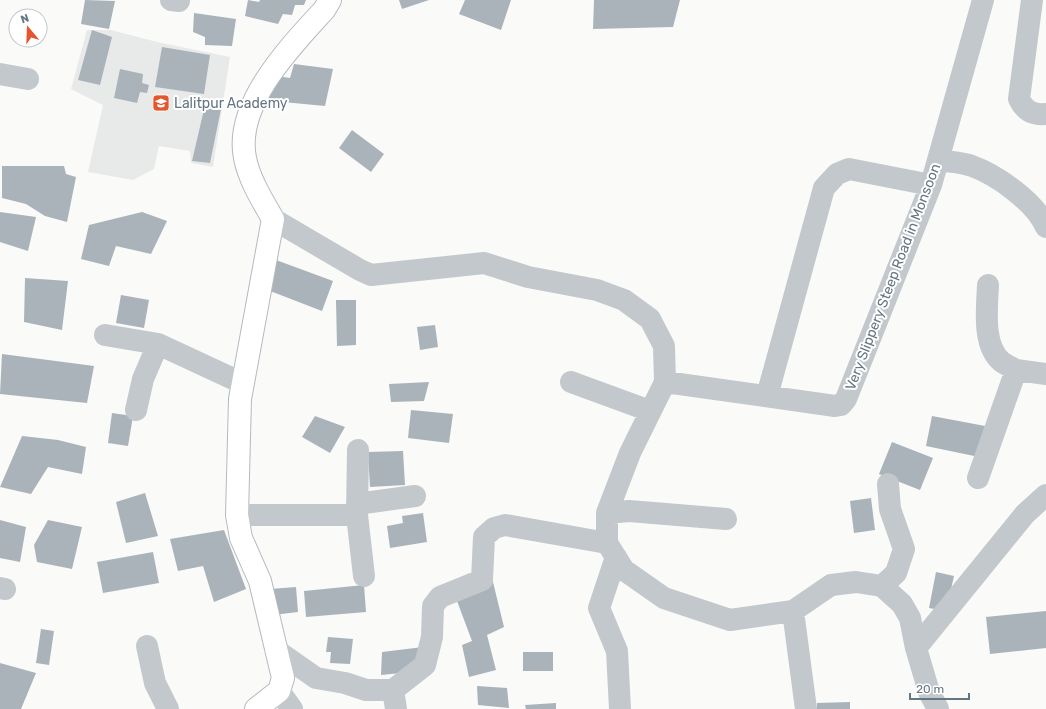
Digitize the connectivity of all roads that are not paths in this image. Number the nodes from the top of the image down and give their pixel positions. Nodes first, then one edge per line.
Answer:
1 (330, 0) edge
2 (983, 0) edge
3 (1032, 0) edge
4 (1037, 0) edge
5 (1046, 1) edge
6 (0, 74) edge
7 (28, 79) dead end
8 (1046, 114) edge
9 (938, 160) junction
10 (931, 185) junction
11 (273, 219) junction
12 (1046, 226) edge
13 (988, 285) dead end
14 (105, 335) dead end
15 (158, 344) junction
16 (1016, 370) junction
17 (1046, 374) edge
18 (571, 382) dead end
19 (665, 382) junction
20 (242, 383) junction
21 (767, 396) junction
22 (136, 410) dead end
23 (650, 411) junction
24 (358, 450) dead end
25 (978, 478) dead end
26 (888, 484) dead end
27 (1046, 495) edge
28 (415, 496) dead end
29 (357, 509) junction
30 (607, 513) junction
31 (238, 515) junction
32 (726, 519) dead end
33 (611, 550) junction
34 (364, 576) dead end
35 (882, 586) junction
36 (793, 611) junction
37 (147, 646) dead end
38 (916, 648) junction
39 (276, 650) junction
40 (279, 691) junction
41 (395, 699) edge
42 (168, 709) edge
43 (256, 709) edge
44 (292, 709) edge
45 (620, 709) edge
46 (806, 709) edge
47 (938, 709) edge

1 - 11 main road
2 - 9 street, Very Slippery Steep Road in Monsoon
3 - 8 street
4 - 5 street
6 - 7 street
9 - 10 street, Very Slippery Steep Road in Monsoon
9 - 12 street
10 - 21 street, Very Slippery Steep Road in Monsoon
10 - 21 street
11 - 19 street
11 - 20 main road
13 - 16 street
14 - 15 street
15 - 20 street
15 - 22 street
16 - 17 street
16 - 25 street
18 - 23 street
19 - 21 street, Very Slippery Steep Road in Monsoon
19 - 23 street
20 - 31 main road
23 - 30 street
24 - 29 street
26 - 35 street
27 - 38 street
28 - 29 street
29 - 31 street
29 - 34 street
30 - 32 street
30 - 33 street
31 - 39 main road
33 - 36 street
33 - 41 street
33 - 45 street
35 - 36 street
35 - 38 street
36 - 46 street
37 - 42 street
38 - 47 street
39 - 40 main road
39 - 41 street
40 - 43 main road
40 - 44 street

